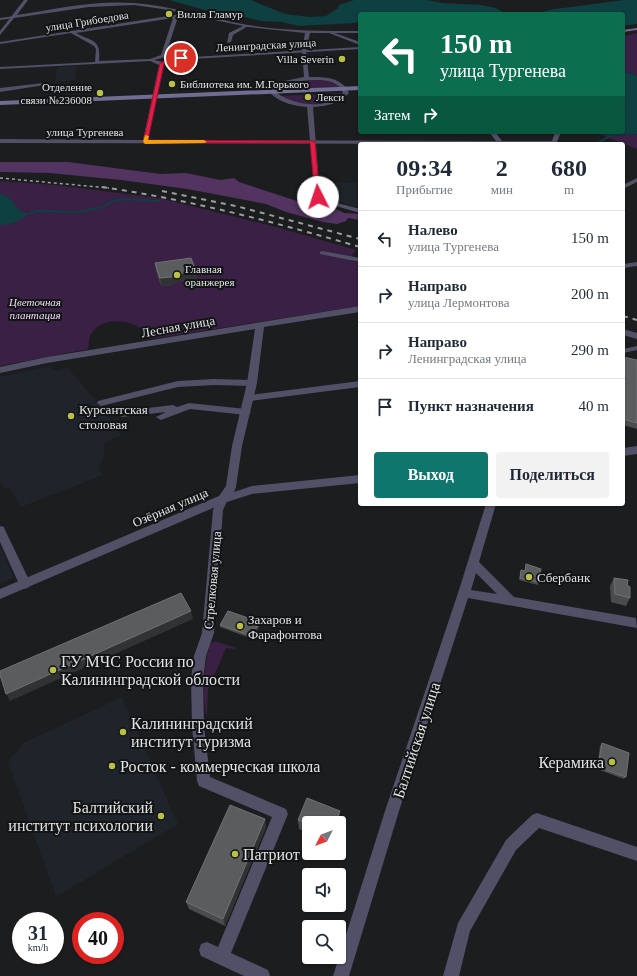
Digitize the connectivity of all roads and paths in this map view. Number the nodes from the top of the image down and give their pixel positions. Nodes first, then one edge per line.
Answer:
1 (26, 0) edge
2 (184, 13) junction
3 (176, 16) junction
4 (13, 18) junction
5 (0, 20) edge
6 (246, 26) junction
7 (637, 29) edge
8 (625, 31) edge
9 (71, 32) junction
10 (308, 32) junction
11 (331, 32) junction
12 (358, 32) edge
13 (0, 34) edge
14 (229, 42) dead end
15 (0, 43) edge
16 (358, 43) edge
17 (358, 48) edge
18 (304, 51) junction
19 (163, 56) junction
20 (174, 59) junction
21 (151, 60) junction
22 (97, 63) junction
23 (162, 63) junction
24 (0, 68) edge
25 (307, 78) junction
26 (44, 84) dead end
27 (358, 88) edge
28 (345, 89) junction
29 (0, 90) edge
30 (274, 92) junction
31 (154, 97) junction
32 (0, 104) edge
33 (310, 106) junction
34 (0, 141) edge
35 (145, 142) junction
36 (313, 142) junction
37 (358, 143) edge
38 (637, 180) edge
39 (625, 186) edge
40 (358, 210) edge
41 (322, 253) dead end
42 (358, 260) edge
43 (637, 264) edge
44 (625, 266) edge
45 (358, 309) edge
46 (260, 325) junction
47 (625, 333) edge
48 (637, 336) edge
49 (637, 348) edge
50 (625, 351) edge
51 (0, 370) edge
52 (252, 383) junction
53 (358, 384) edge
54 (250, 398) junction
55 (101, 403) dead end
56 (189, 406) junction
57 (246, 412) junction
58 (122, 414) dead end
59 (161, 417) dead end
60 (637, 450) edge
61 (625, 452) edge
62 (358, 479) edge
63 (223, 499) junction
64 (490, 506) edge
65 (0, 530) edge
66 (473, 563) junction
67 (25, 584) junction
68 (464, 593) junction
69 (0, 594) edge
70 (512, 602) junction
71 (636, 623) edge
72 (637, 854) edge
73 (207, 950) dead end
74 (222, 957) junction
75 (262, 976) edge
76 (341, 976) edge
77 (451, 976) edge

1 - 4 street
2 - 3 street, улица Грибоедова
2 - 4 street
2 - 6 street
3 - 9 street, улица Грибоедова
3 - 19 street
4 - 5 street
4 - 13 street
6 - 10 street
6 - 14 street
7 - 8 main road
9 - 15 street, улица Грибоедова
9 - 22 street
10 - 11 street
10 - 18 street
11 - 12 street
11 - 16 street
17 - 18 street, Ленинградская улица
18 - 20 street, Ленинградская улица
18 - 25 street
19 - 20 street, Ленинградская улица
19 - 21 street
20 - 23 street, Ленинградская улица
21 - 22 street
21 - 23 street
22 - 24 street
23 - 31 street
25 - 28 street
25 - 30 street
26 - 29 street
27 - 28 main road
28 - 30 main road
28 - 33 street
30 - 31 main road
30 - 33 street
31 - 32 main road
31 - 35 street
33 - 36 street
34 - 35 street, улица Тургенева
35 - 36 street, улица Тургенева
36 - 37 street, улица Тургенева
36 - 40 street
38 - 39 street
41 - 42 street
43 - 44 street
45 - 46 street, Лесная улица
46 - 51 street, Лесная улица
46 - 52 street, Стрелковая улица
47 - 48 street
49 - 50 street
52 - 54 street, Стрелковая улица
52 - 55 street
53 - 54 street
54 - 57 street, Стрелковая улица
56 - 57 street
56 - 58 street
56 - 59 street
57 - 63 street, Стрелковая улица
60 - 61 street
62 - 63 street, Озёрная улица
63 - 67 street, Озёрная улица
63 - 74 street, Стрелковая улица
64 - 66 street, Балтийская улица
65 - 67 street
66 - 68 street, Балтийская улица
66 - 70 street
67 - 69 street, Озёрная улица
68 - 70 street
68 - 76 street, Балтийская улица
70 - 71 street
72 - 77 street
73 - 74 street
74 - 75 street

